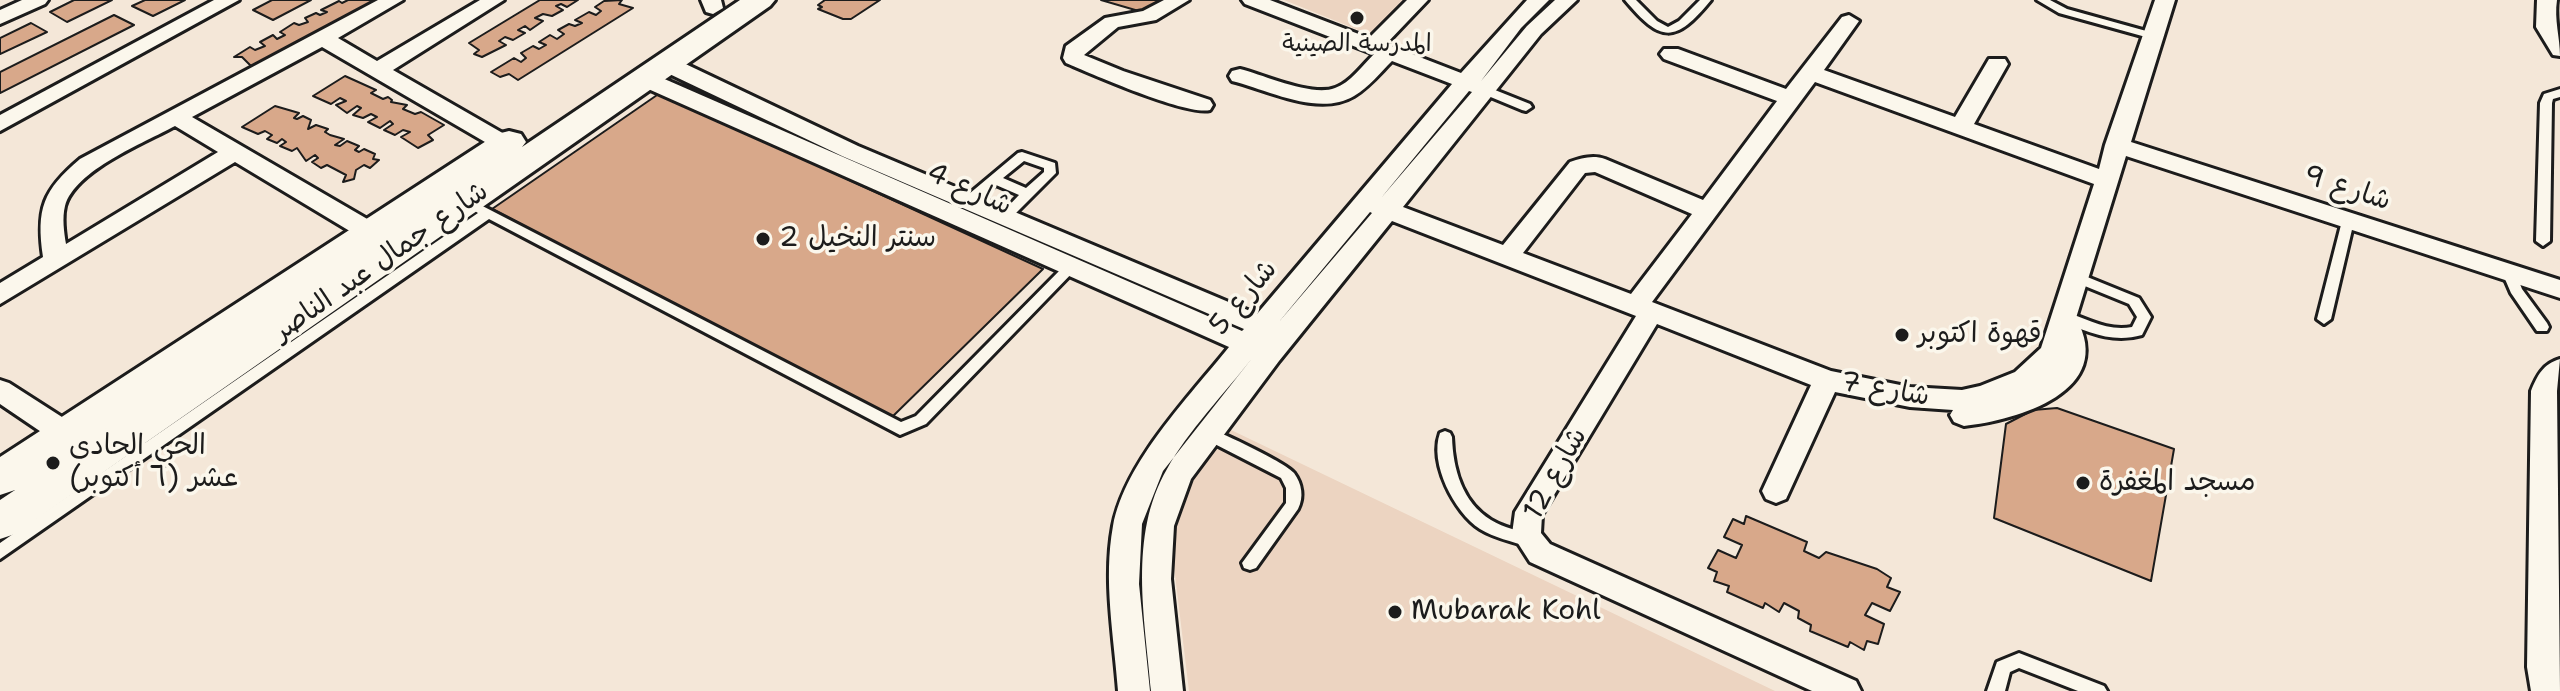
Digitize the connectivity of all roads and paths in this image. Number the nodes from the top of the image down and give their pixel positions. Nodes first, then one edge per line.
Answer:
1 (38, 0) edge
2 (196, 0) edge
3 (229, 0) edge
4 (393, 0) edge
5 (760, 0) edge
6 (1179, 0) edge
7 (1252, 0) edge
8 (1418, 0) edge
9 (1539, 0) edge
10 (1567, 0) edge
11 (1706, 0) edge
12 (2042, 0) edge
13 (2165, 0) edge
14 (2547, 0) edge
15 (487, 1) edge
16 (1633, 1) edge
17 (716, 3) edge
18 (0, 18) edge
19 (1849, 21) dead end
20 (2153, 36) junction
21 (322, 38) junction
22 (1380, 50) junction
23 (2560, 50) edge
24 (1671, 54) dead end
25 (1997, 64) dead end
26 (377, 70) junction
27 (656, 72) junction
28 (1809, 72) junction
29 (1240, 76) dead end
30 (1475, 86) junction
31 (2560, 93) edge
32 (1789, 98) junction
33 (0, 104) edge
34 (1202, 105) dead end
35 (1526, 107) dead end
36 (176, 117) junction
37 (0, 124) edge
38 (1961, 127) junction
39 (2119, 138) junction
40 (505, 144) junction
41 (235, 152) junction
42 (994, 179) junction
43 (2106, 180) junction
44 (1028, 194) junction
45 (967, 202) junction
46 (1378, 206) junction
47 (477, 208) junction
48 (1705, 210) junction
49 (1004, 217) junction
50 (2348, 221) junction
51 (372, 233) junction
52 (2543, 241) dead end
53 (1507, 257) junction
54 (56, 261) junction
55 (1070, 268) junction
56 (2560, 270) edge
57 (2509, 272) junction
58 (2075, 277) junction
59 (2560, 289) edge
60 (0, 295) edge
61 (1643, 310) junction
62 (2324, 319) dead end
63 (2060, 326) junction
64 (2542, 327) dead end
65 (1266, 340) junction
66 (2560, 369) edge
67 (1827, 380) junction
68 (0, 390) edge
69 (66, 434) junction
70 (1208, 434) junction
71 (1445, 437) dead end
72 (7, 464) edge
73 (1776, 491) dead end
74 (0, 522) edge
75 (1528, 540) junction
76 (0, 552) edge
77 (1250, 563) dead end
78 (1134, 691) edge
79 (1167, 691) edge
80 (1845, 691) edge
81 (1996, 691) edge
82 (2098, 691) edge
83 (2547, 691) edge

1 - 18 street
2 - 33 street
3 - 37 street
4 - 21 street
5 - 27 main road, شارع جمال عبد الناصر
6 - 34 street
7 - 22 street
8 - 22 street
9 - 30 street, شارع 5
10 - 30 street, شارع 5
11 - 16 lane
12 - 20 lane
13 - 20 street
14 - 23 street
15 - 26 street
17 - 40 main road, شارع جمال عبد الناصر
19 - 28 street, شارع 12
20 - 39 street
21 - 26 street
21 - 36 street
22 - 29 street
22 - 30 street
24 - 32 street
25 - 38 street
26 - 40 street
27 - 45 street, شارع 4
27 - 47 main road, شارع جمال عبد الناصر
27 - 55 street, شارع 4
28 - 32 street, شارع 12
28 - 38 street
30 - 35 lane
30 - 46 street, شارع 5
31 - 52 lane
32 - 48 street, شارع 12
36 - 41 street
36 - 54 street
38 - 43 street
39 - 43 street
39 - 50 street, شارع 9
39 - 56 street, شارع 9
40 - 51 main road, شارع جمال عبد الناصر
41 - 51 street
41 - 54 street
42 - 44 lane
42 - 44 lane
42 - 45 lane
43 - 58 street
44 - 49 lane
45 - 49 street, شارع 4
46 - 53 street, شارع 7
46 - 65 street, شارع 5
47 - 55 lane
47 - 74 main road, شارع جمال عبد الناصر
47 - 76 lane
48 - 53 street
48 - 61 street, شارع 12
49 - 65 street, شارع 4
50 - 57 street, شارع 9
50 - 62 lane
51 - 69 main road, شارع جمال عبد الناصر
53 - 61 street, شارع 7
54 - 60 street
55 - 65 street, شارع 4
57 - 59 street, شارع 9
57 - 64 lane
58 - 63 street
58 - 63 lane
61 - 67 street, شارع 7
61 - 75 street, شارع 12
63 - 67 street, شارع 7
65 - 70 street, شارع 5
65 - 78 street, شارع 5
66 - 83 street
67 - 73 street
68 - 69 street
69 - 72 main road, شارع جمال عبد الناصر
70 - 77 lane
70 - 79 street, شارع 5
71 - 75 lane
75 - 80 street, شارع 12
81 - 82 lane

